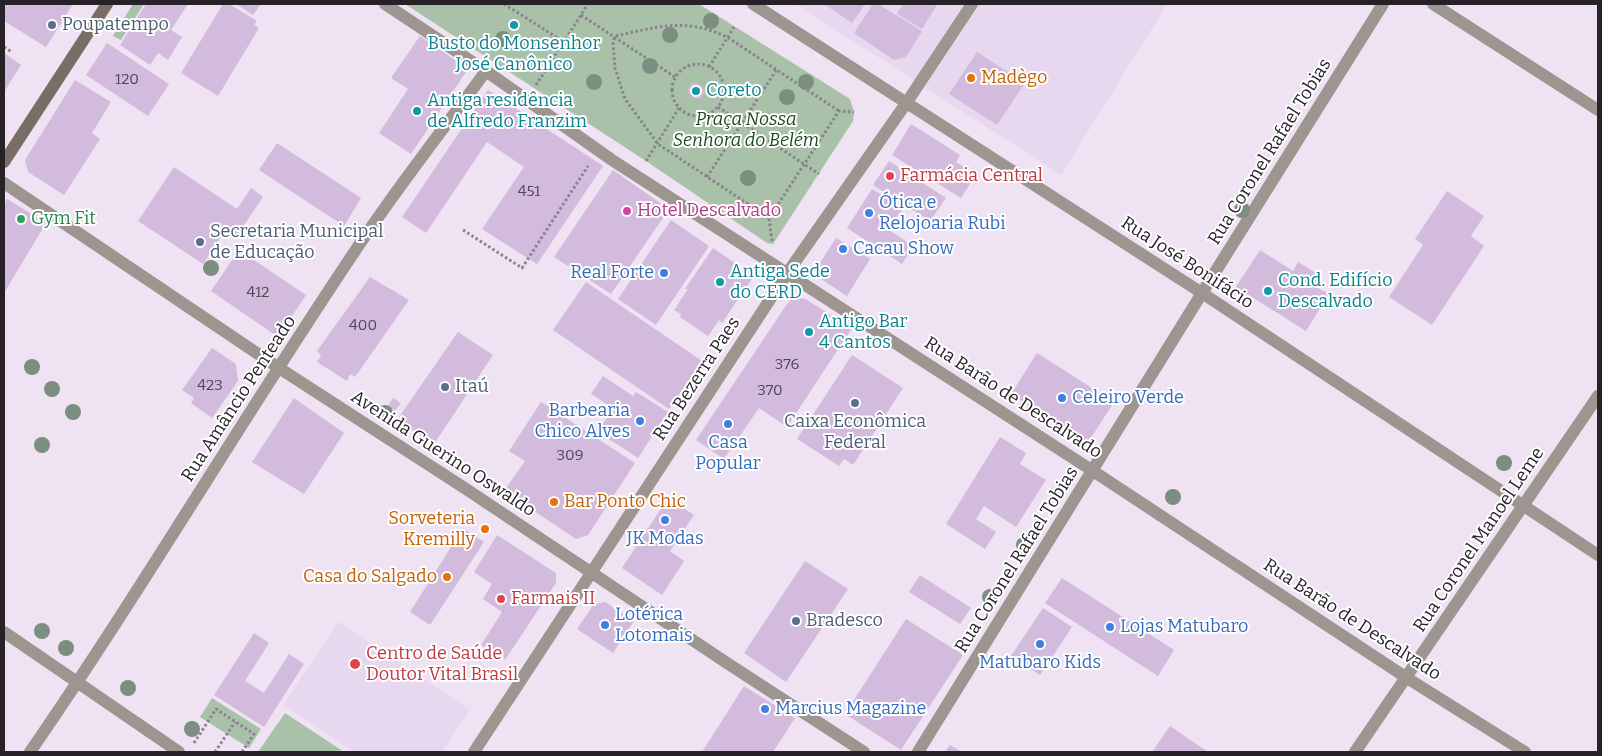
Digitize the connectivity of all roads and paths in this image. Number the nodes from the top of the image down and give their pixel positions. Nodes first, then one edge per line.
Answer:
1 (107, 4) edge
2 (385, 4) edge
3 (504, 4) edge
4 (588, 4) edge
5 (753, 4) edge
6 (972, 4) edge
7 (1383, 4) edge
8 (1433, 4) edge
9 (581, 15) junction
10 (734, 27) dead end
11 (615, 36) junction
12 (727, 37) junction
13 (564, 42) junction
14 (4, 47) edge
15 (12, 52) dead end
16 (709, 66) junction
17 (777, 69) junction
18 (486, 71) junction
19 (675, 77) junction
20 (534, 88) dead end
21 (906, 102) junction
22 (718, 107) junction
23 (679, 108) junction
24 (1598, 110) edge
25 (839, 111) junction
26 (854, 112) dead end
27 (742, 122) junction
28 (658, 144) junction
29 (592, 159) dead end
30 (646, 161) dead end
31 (4, 162) edge
32 (804, 163) junction
33 (819, 174) dead end
34 (707, 177) junction
35 (4, 183) edge
36 (769, 218) junction
37 (463, 230) dead end
38 (772, 244) dead end
39 (788, 272) junction
40 (1202, 293) junction
41 (279, 368) junction
42 (1598, 396) edge
43 (1093, 471) junction
44 (1523, 507) junction
45 (1598, 555) edge
46 (592, 573) junction
47 (4, 632) edge
48 (1407, 678) junction
49 (78, 683) junction
50 (235, 722) junction
51 (193, 745) dead end
52 (30, 752) edge
53 (179, 752) edge
54 (215, 752) edge
55 (242, 752) edge
56 (474, 752) edge
57 (864, 752) edge
58 (918, 752) edge
59 (1355, 752) edge
60 (1525, 752) edge

1 - 31 main road
2 - 18 street, Rua Barão de Descalvado
3 - 13 path
4 - 9 path
5 - 21 street, Rua José Bonifácio
6 - 21 street, Rua Bezerra Paes
7 - 40 street, Rua Coronel Rafael Tobias
8 - 24 street
9 - 11 path
9 - 13 path
10 - 12 path
11 - 12 path
11 - 19 path
11 - 28 path
12 - 16 path
12 - 17 path
13 - 20 path
14 - 15 path
16 - 19 path
16 - 22 path
17 - 25 path
17 - 27 path
18 - 39 street, Rua Barão de Descalvado
18 - 41 street, Rua Amâncio Penteado
19 - 23 path
21 - 39 street, Rua Bezerra Paes
21 - 40 street, Rua José Bonifácio
22 - 23 path
22 - 27 path
23 - 28 path
25 - 26 path
25 - 32 path
27 - 32 path
27 - 34 path
28 - 30 path
28 - 34 path
29 - 37 path
32 - 33 path
32 - 36 path
34 - 36 path
35 - 41 street, Avenida Guerino Oswaldo
36 - 38 path
39 - 43 street, Rua Barão de Descalvado
39 - 46 street, Rua Bezerra Paes
40 - 43 street, Rua Coronel Rafael Tobias
40 - 44 street, Rua José Bonifácio
41 - 46 street, Avenida Guerino Oswaldo
41 - 49 street, Rua Amâncio Penteado
42 - 44 street, Rua Coronel Manoel Leme
43 - 48 street, Rua Barão de Descalvado
43 - 58 street, Rua Coronel Rafael Tobias
44 - 45 street, Rua José Bonifácio
44 - 48 street, Rua Coronel Manoel Leme
46 - 56 street, Rua Bezerra Paes
46 - 57 street, Avenida Guerino Oswaldo
47 - 49 street
48 - 59 street, Rua Coronel Manoel Leme
48 - 60 street, Rua Barão de Descalvado
49 - 52 street, Rua Amâncio Penteado
49 - 53 street
50 - 51 path
50 - 54 path
50 - 55 path

